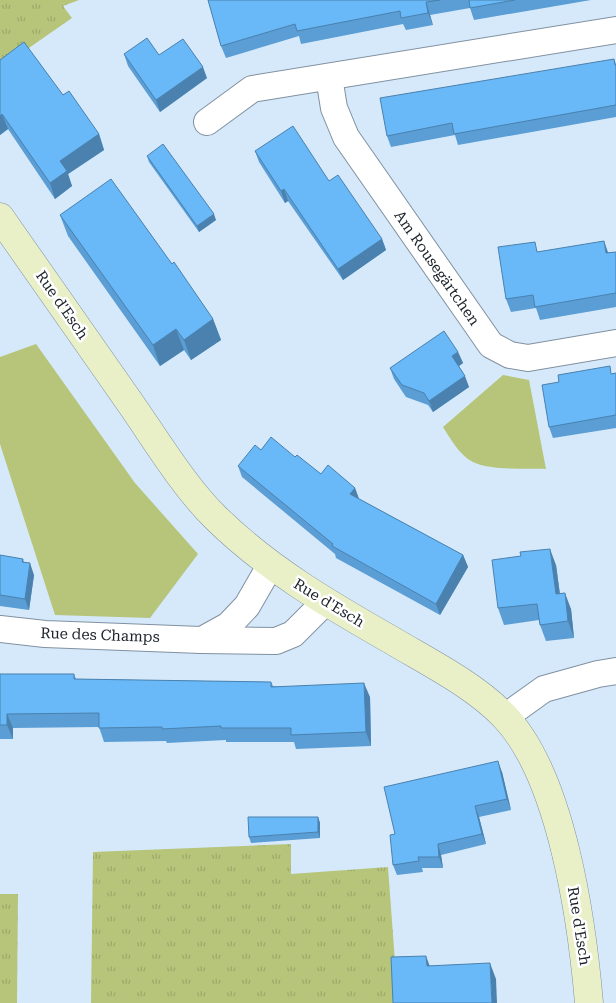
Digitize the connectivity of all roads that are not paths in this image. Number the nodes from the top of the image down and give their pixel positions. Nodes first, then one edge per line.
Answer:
1 (616, 30) edge
2 (329, 77) junction
3 (207, 122) dead end
4 (0, 217) edge
5 (616, 343) edge
6 (270, 566) junction
7 (325, 602) junction
8 (0, 629) edge
9 (201, 640) junction
10 (616, 671) edge
11 (505, 717) junction
12 (590, 1003) edge

1 - 2 street
2 - 3 street
2 - 5 street, Am Rousegärtchen
4 - 6 main road, Rue d'Esch
6 - 7 main road, Rue d'Esch
6 - 9 street
7 - 9 street, Rue des Champs
7 - 11 main road, Rue d'Esch
8 - 9 street, Rue des Champs
10 - 11 street
11 - 12 main road, Rue d'Esch

